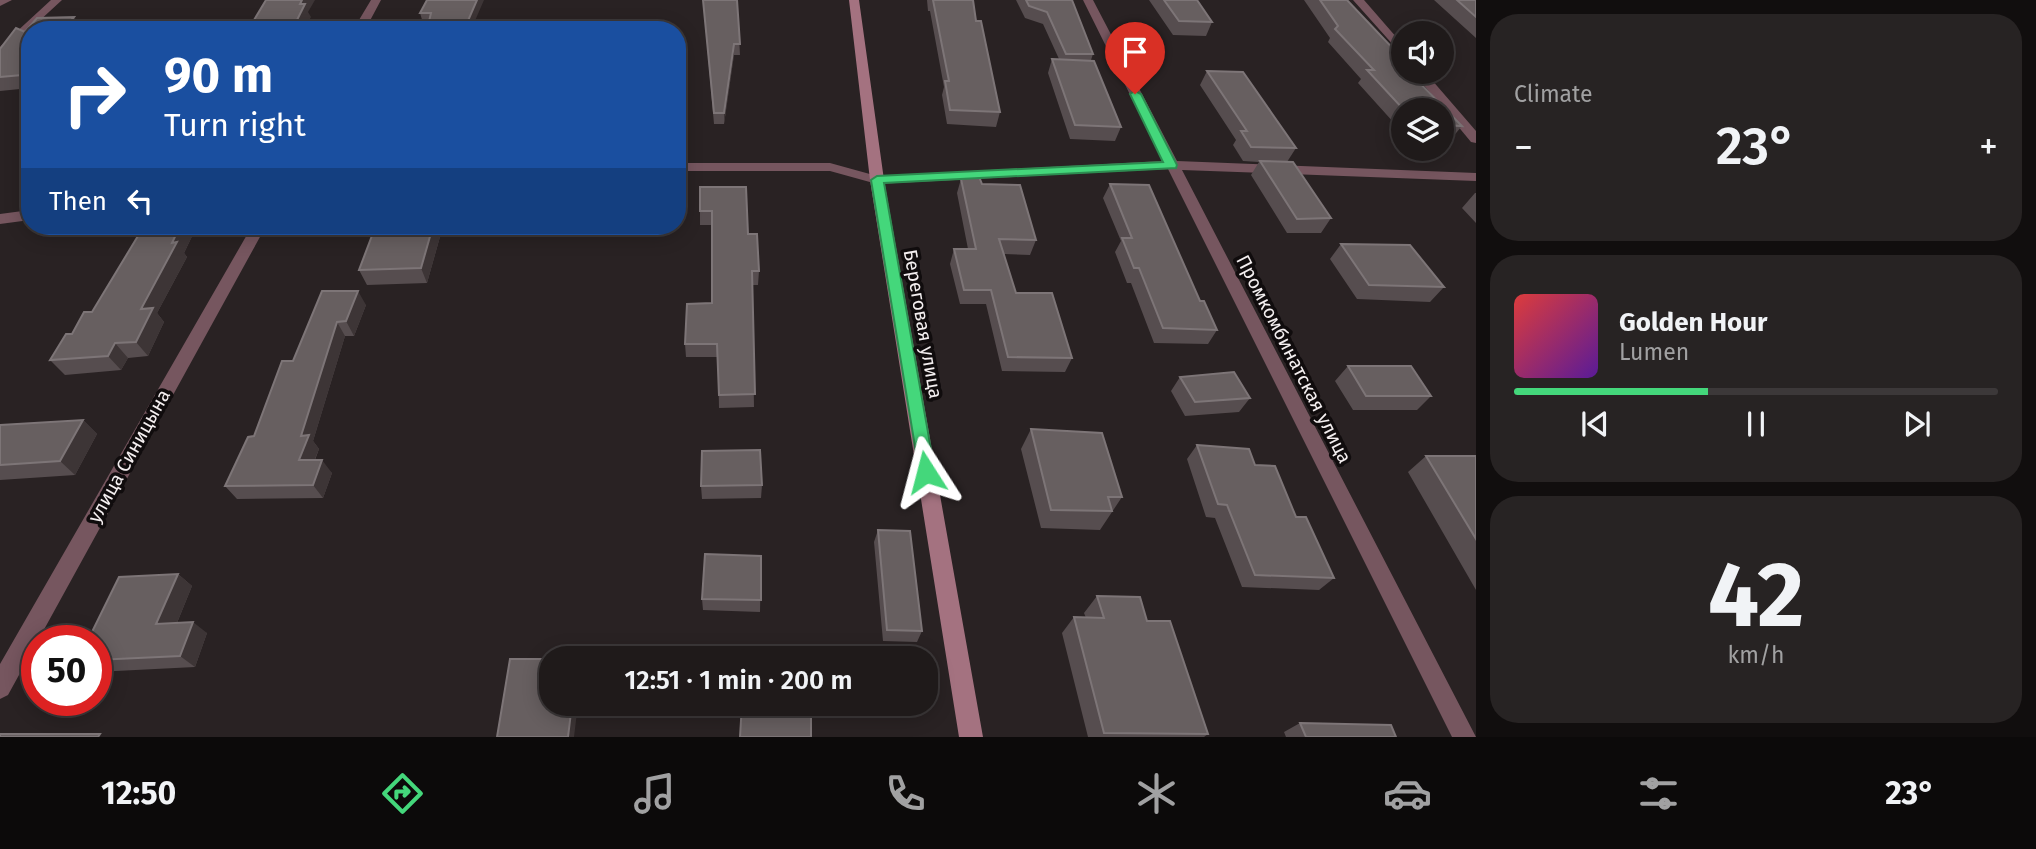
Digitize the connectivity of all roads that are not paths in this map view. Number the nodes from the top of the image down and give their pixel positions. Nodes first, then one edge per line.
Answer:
1 (7, 0) edge
2 (57, 0) edge
3 (376, 0) edge
4 (854, 0) edge
5 (1088, 0) edge
6 (1358, 0) edge
7 (0, 3) edge
8 (34, 21) edge
9 (364, 21) edge
10 (21, 33) edge
11 (1391, 39) edge
12 (0, 53) edge
13 (1429, 84) edge
14 (1476, 139) edge
15 (1171, 165) junction
16 (686, 167) edge
17 (1476, 177) edge
18 (877, 180) junction
19 (21, 216) edge
20 (0, 219) edge
21 (253, 235) edge
22 (0, 687) edge
23 (971, 737) edge
24 (1465, 737) edge

1 - 7 street
2 - 8 street
3 - 9 street
4 - 18 main road, Береговая улица
5 - 15 street, Промкомбинатская улица
6 - 11 street
10 - 12 street
13 - 14 street
15 - 17 street
15 - 18 street
15 - 24 street, Промкомбинатская улица
16 - 18 street
18 - 23 main road, Береговая улица
19 - 20 street
21 - 22 street, улица Синицына

